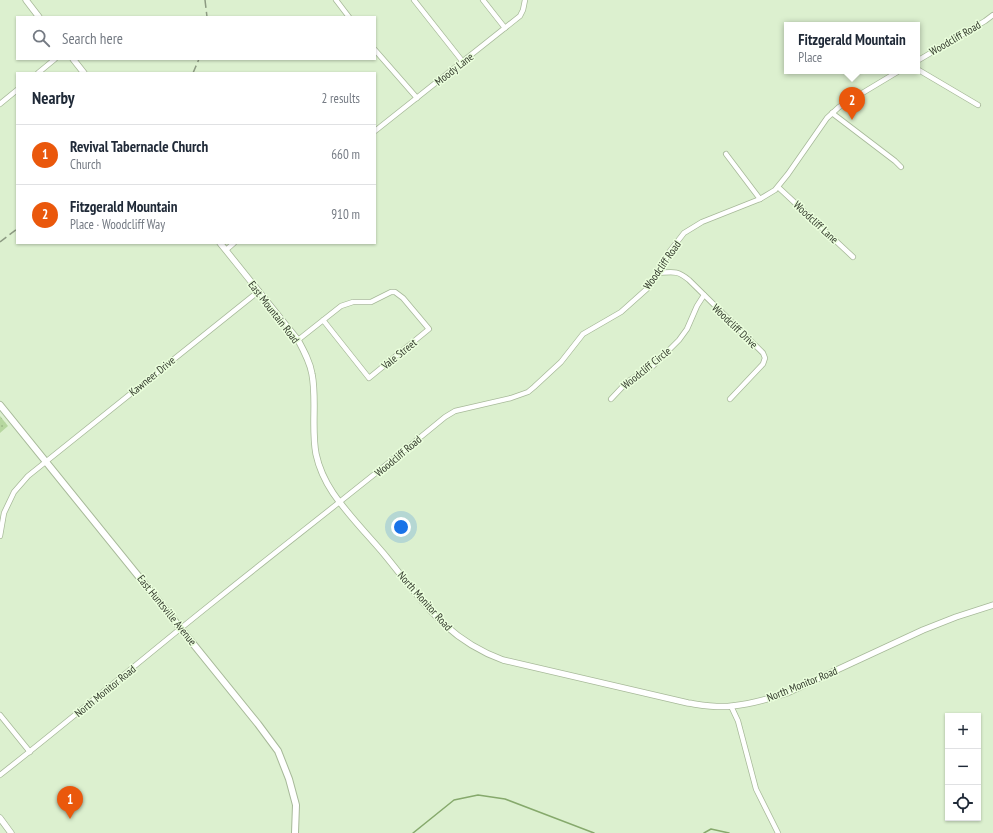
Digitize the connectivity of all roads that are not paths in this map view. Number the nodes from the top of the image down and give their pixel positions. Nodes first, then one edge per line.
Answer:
1 (26, 0) edge
2 (336, 0) edge
3 (414, 0) edge
4 (483, 0) edge
5 (525, 0) edge
6 (993, 15) edge
7 (38, 16) edge
8 (348, 16) edge
9 (505, 28) junction
10 (376, 51) edge
11 (920, 59) edge
12 (54, 60) edge
13 (74, 60) edge
14 (463, 62) junction
15 (920, 71) edge
16 (39, 72) edge
17 (83, 72) edge
18 (894, 74) edge
19 (16, 91) edge
20 (417, 98) junction
21 (0, 104) edge
22 (978, 105) dead end
23 (832, 113) junction
24 (376, 131) edge
25 (726, 154) dead end
26 (900, 167) dead end
27 (778, 187) junction
28 (760, 199) junction
29 (221, 244) edge
30 (233, 244) edge
31 (226, 250) junction
32 (853, 257) dead end
33 (658, 274) junction
34 (258, 291) junction
35 (704, 295) junction
36 (323, 320) junction
37 (298, 340) junction
38 (611, 399) dead end
39 (730, 399) dead end
40 (0, 405) edge
41 (46, 461) junction
42 (339, 502) junction
43 (0, 536) edge
44 (993, 605) edge
45 (181, 628) junction
46 (731, 706) junction
47 (0, 715) edge
48 (30, 752) junction
49 (0, 776) edge
50 (0, 818) edge
51 (12, 833) edge
52 (295, 833) edge
53 (778, 833) edge

1 - 7 street
2 - 8 street
3 - 14 street
4 - 9 street
5 - 9 street, Moody Lane
6 - 11 street, Woodcliff Road
9 - 14 street, Moody Lane
10 - 20 street
12 - 16 street
13 - 17 street
14 - 20 street, Moody Lane
15 - 22 street
18 - 23 street, Woodcliff Road
19 - 21 street
20 - 24 street, Moody Lane
23 - 26 street
23 - 27 street, Woodcliff Road
25 - 28 street
27 - 28 street, Woodcliff Road
27 - 32 street, Woodcliff Lane
28 - 33 street, Woodcliff Road
29 - 31 street, East Mountain Road
30 - 31 street
31 - 34 street, East Mountain Road
33 - 35 street, Woodcliff Drive
33 - 42 street, Woodcliff Road
34 - 37 street, East Mountain Road
34 - 41 street, Kawneer Drive
35 - 38 street, Woodcliff Circle
35 - 39 street, Woodcliff Drive
36 - 36 street, Vale Street
36 - 37 street
37 - 42 street, East Mountain Road
40 - 41 main road, East Huntsville Avenue
41 - 43 street, Kawneer Drive
41 - 45 main road, East Huntsville Avenue
42 - 45 street, North Monitor Road
42 - 46 street, North Monitor Road
44 - 46 street, North Monitor Road
45 - 48 street, North Monitor Road
45 - 52 main road, East Huntsville Avenue
46 - 53 street
47 - 48 street
48 - 49 street, North Monitor Road
50 - 51 street

